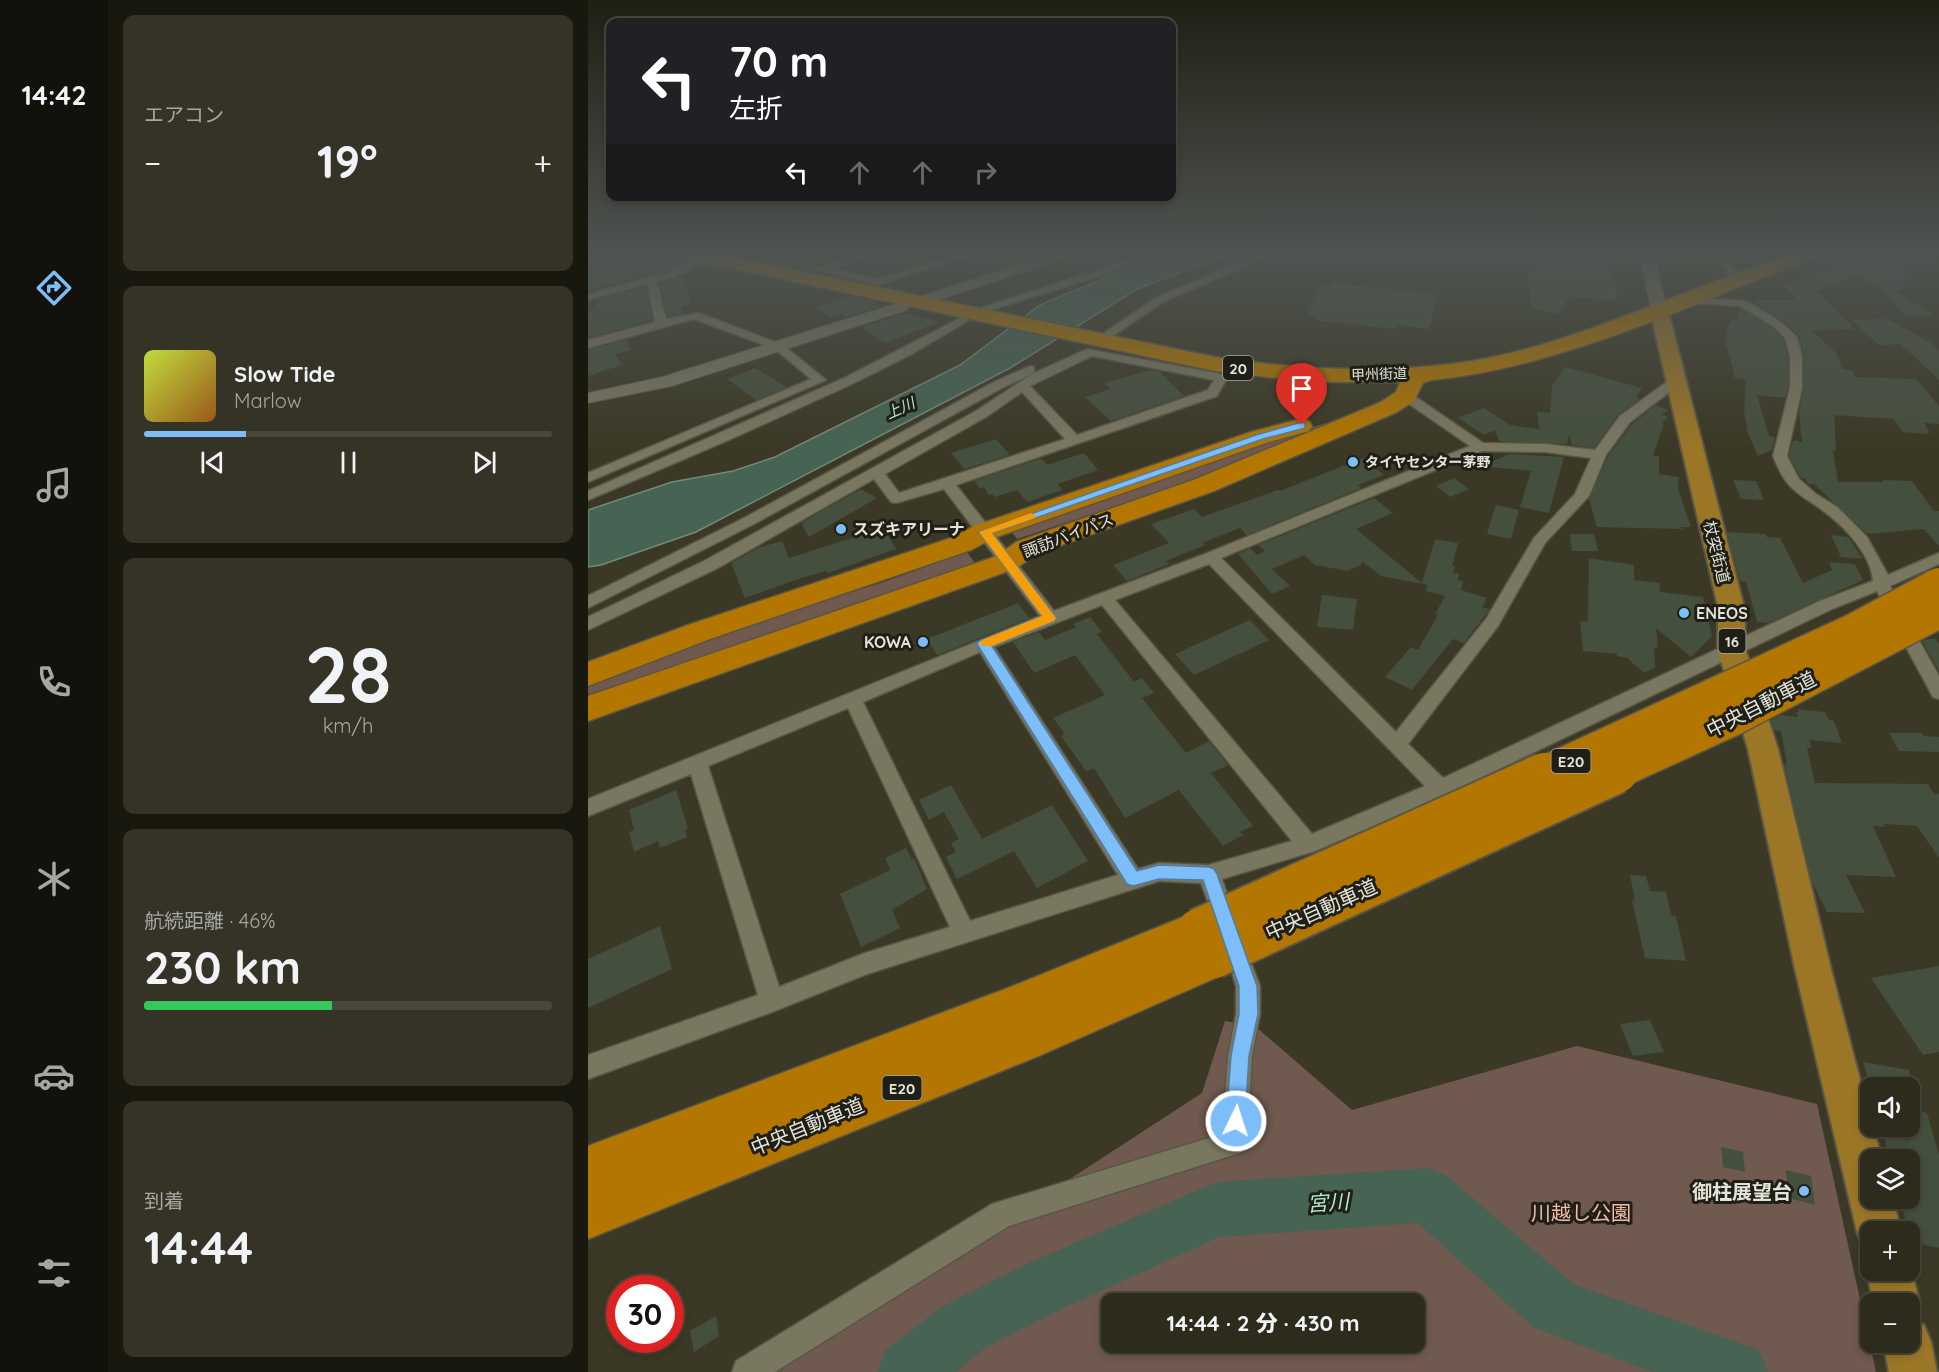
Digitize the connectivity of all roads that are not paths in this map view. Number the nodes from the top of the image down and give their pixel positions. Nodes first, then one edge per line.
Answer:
1 (660, 318) edge
2 (684, 318) edge
3 (703, 318) edge
4 (867, 318) edge
5 (1007, 318) edge
6 (1131, 318) edge
7 (1635, 318) edge
8 (1672, 318) edge
9 (1767, 318) edge
10 (963, 320) dead end
11 (661, 324) junction
12 (1097, 340) junction
13 (588, 344) edge
14 (779, 347) junction
15 (1430, 372) junction
16 (1383, 375) junction
17 (1676, 381) junction
18 (1023, 386) junction
19 (1406, 396) junction
20 (588, 398) edge
21 (1075, 441) junction
22 (1480, 447) junction
23 (1599, 455) junction
24 (877, 473) junction
25 (588, 478) edge
26 (947, 483) junction
27 (588, 496) edge
28 (984, 532) junction
29 (1211, 556) junction
30 (1939, 558) edge
31 (1007, 562) junction
32 (1881, 584) junction
33 (1939, 584) edge
34 (1104, 597) junction
35 (588, 603) edge
36 (1939, 612) edge
37 (1050, 618) junction
38 (588, 624) edge
39 (984, 644) junction
40 (1732, 651) junction
41 (588, 674) edge
42 (1939, 692) edge
43 (852, 698) junction
44 (588, 709) edge
45 (1398, 745) junction
46 (697, 762) junction
47 (1440, 788) junction
48 (588, 808) edge
49 (1308, 846) junction
50 (1209, 874) junction
51 (1133, 879) junction
52 (964, 933) junction
53 (1206, 943) junction
54 (772, 1000) junction
55 (588, 1067) edge
56 (1860, 1155) edge
57 (588, 1171) edge
58 (588, 1214) edge
59 (1909, 1353) edge
60 (747, 1372) edge
61 (1913, 1372) edge

1 - 11 street
2 - 11 street
3 - 14 street
4 - 14 street
5 - 12 highway, 甲州街道 / 20
6 - 12 street
7 - 15 highway, 甲州街道 / 20
8 - 17 main road, 杖突街道 / 16
9 - 32 street
10 - 27 street
11 - 13 street
12 - 16 highway, 甲州街道 / 20
12 - 35 street
14 - 20 street
14 - 25 street
15 - 16 highway, 甲州街道 / 20
15 - 19 highway, 諏訪バイパス
16 - 28 highway, 諏訪バイパス
17 - 23 street
17 - 40 main road, 杖突街道 / 16
18 - 21 street
18 - 21 street
18 - 24 street
19 - 22 street
19 - 31 highway, 諏訪バイパス
21 - 26 street
22 - 23 street
22 - 29 street
23 - 45 street
24 - 26 street
24 - 38 street
26 - 28 street
28 - 31 street
28 - 41 highway, 諏訪バイパス
29 - 34 street
29 - 45 street
30 - 32 street
31 - 37 street
31 - 44 highway, 諏訪バイパス
32 - 40 street
32 - 42 street
33 - 53 highway, 中央自動車道 / E20, bridge
34 - 37 street
34 - 49 street
36 - 53 highway, 中央自動車道 / E20, bridge
37 - 39 street
39 - 43 street
39 - 51 street
40 - 47 street
40 - 56 main road, 杖突街道 / 16
43 - 46 street
43 - 52 street
45 - 47 street
46 - 48 street
46 - 54 street
47 - 49 street
49 - 50 street
50 - 51 street
50 - 60 street
51 - 52 street
52 - 54 street
53 - 57 highway, 中央自動車道 / E20
53 - 58 highway, 中央自動車道 / E20
54 - 55 street
59 - 61 main road

